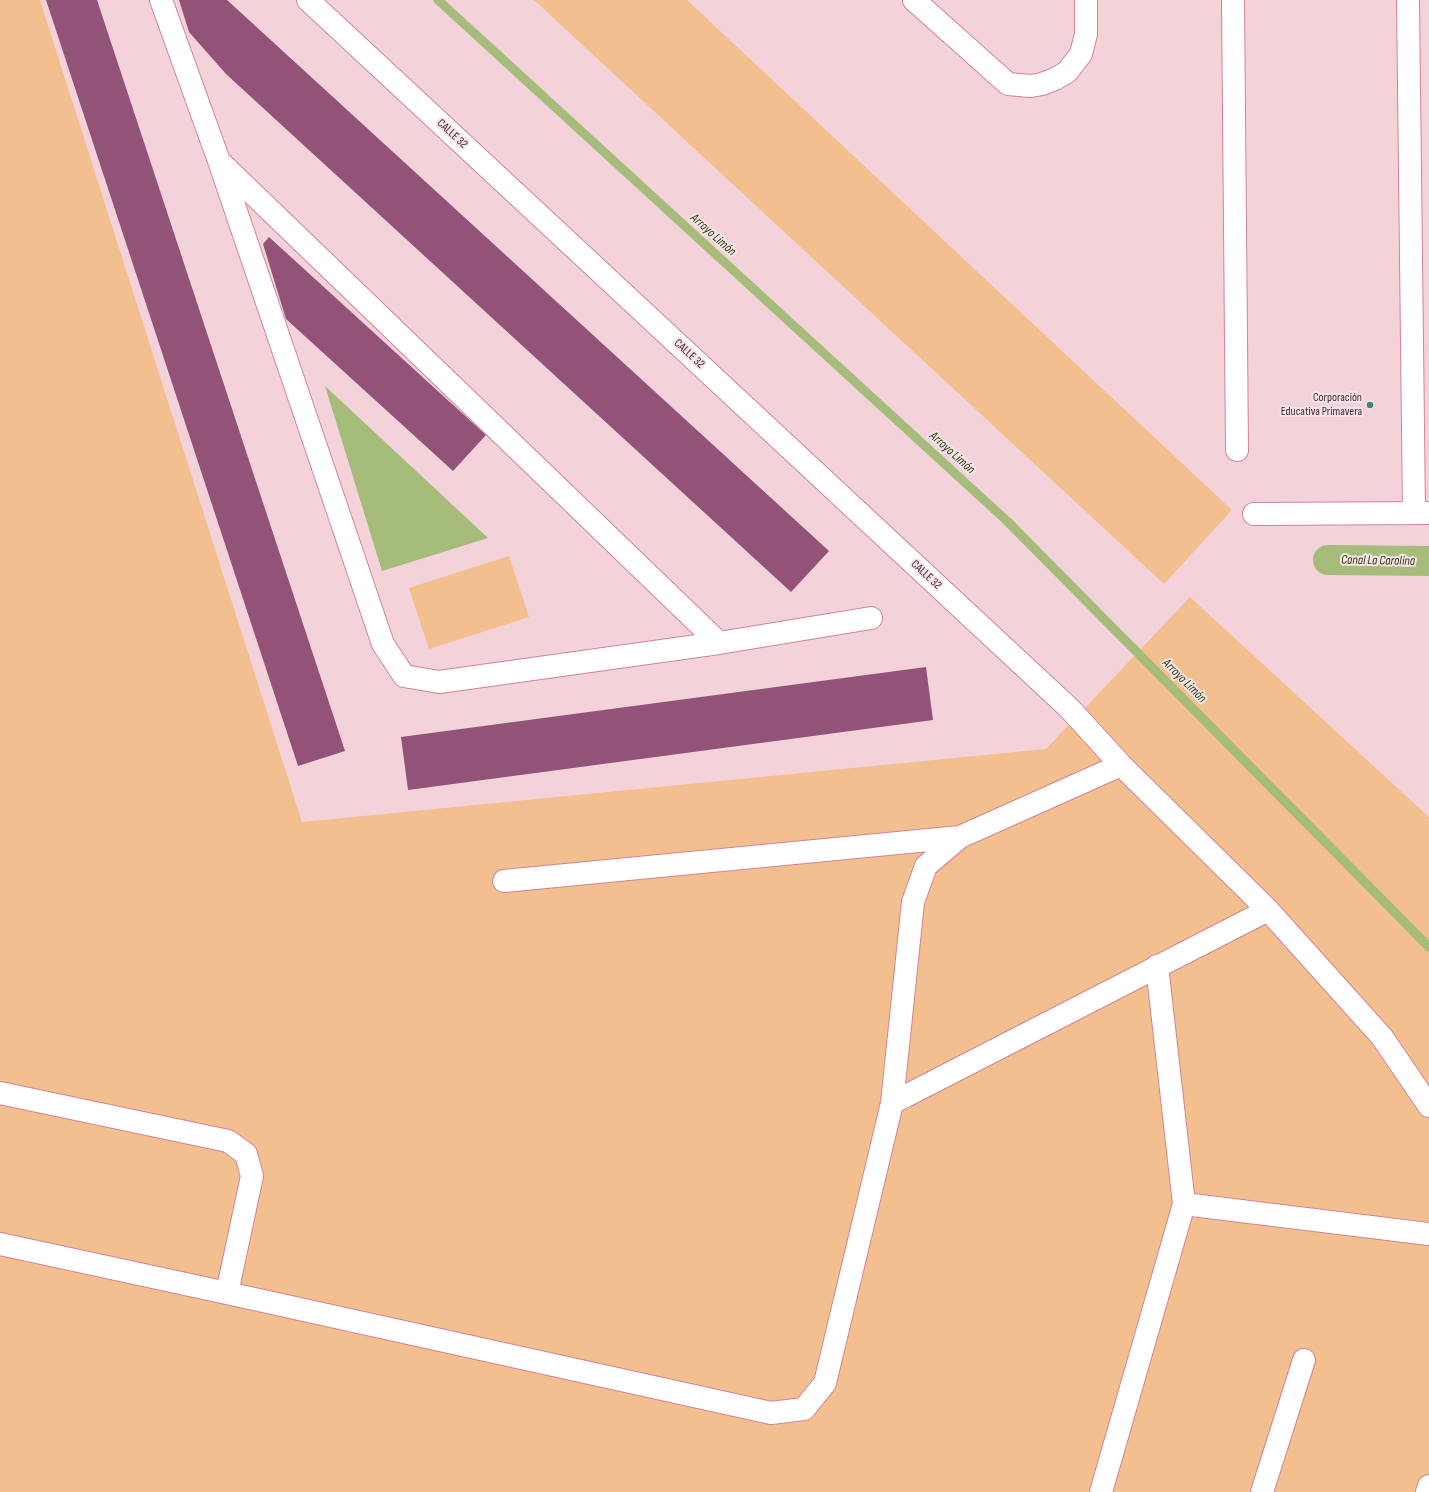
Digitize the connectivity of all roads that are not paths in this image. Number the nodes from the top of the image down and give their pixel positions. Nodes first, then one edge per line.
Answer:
1 (161, 0) edge
2 (308, 0) edge
3 (914, 0) edge
4 (1086, 0) edge
5 (1233, 0) edge
6 (1408, 0) edge
7 (219, 161) junction
8 (1238, 450) dead end
9 (1422, 513) edge
10 (1254, 514) dead end
11 (871, 618) dead end
12 (719, 643) junction
13 (1121, 765) junction
14 (960, 837) junction
15 (504, 881) dead end
16 (1268, 910) junction
17 (1157, 966) junction
18 (0, 1093) edge
19 (892, 1103) junction
20 (1429, 1106) edge
21 (1184, 1204) junction
22 (1429, 1234) edge
23 (0, 1244) edge
24 (227, 1293) junction
25 (1304, 1360) dead end
26 (1429, 1486) edge
27 (1101, 1492) edge
28 (1262, 1492) edge
29 (1427, 1492) edge

1 - 7 street
2 - 13 street, CALLE 32
3 - 4 street
5 - 8 street
6 - 9 street
7 - 12 street
7 - 12 street
9 - 10 street
11 - 12 street
13 - 14 street
13 - 16 street, CALLE 32
14 - 15 street
14 - 19 street
16 - 17 street
16 - 20 street, CALLE 32
17 - 19 street
17 - 21 street
18 - 24 street
19 - 24 street
21 - 22 street
21 - 27 street
23 - 24 street
25 - 28 street
26 - 29 street

